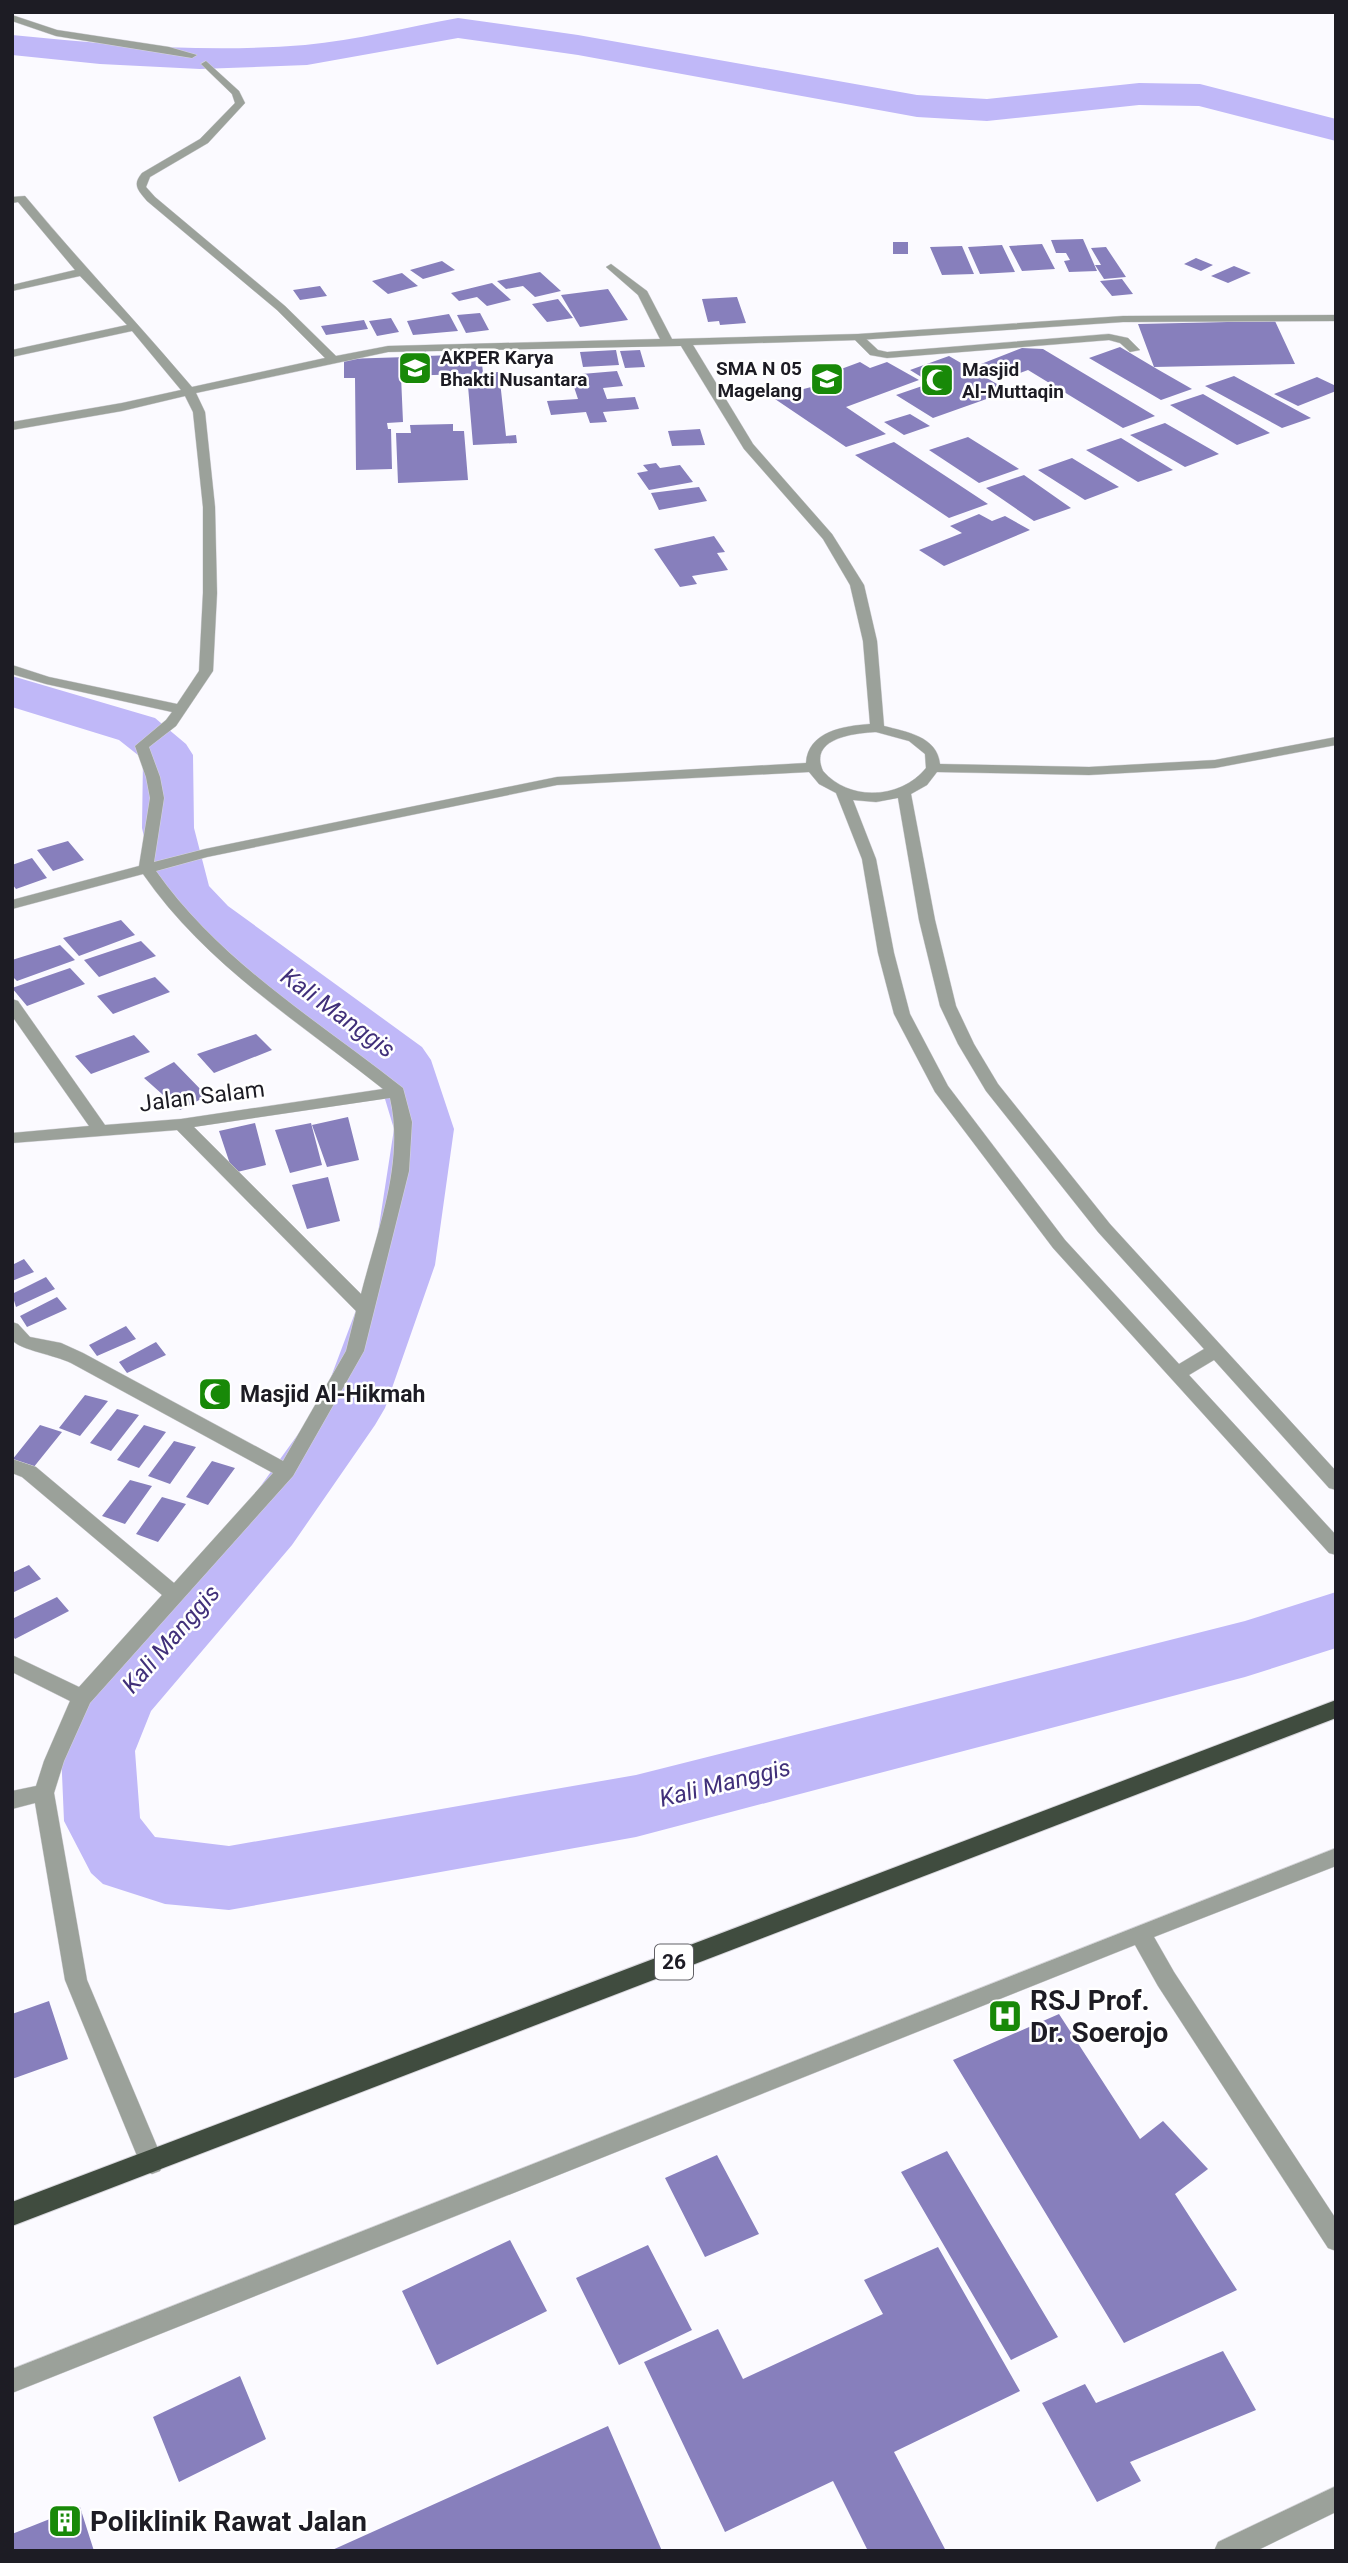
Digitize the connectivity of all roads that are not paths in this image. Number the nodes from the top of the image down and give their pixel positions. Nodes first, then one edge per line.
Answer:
1 (12, 18) edge
2 (192, 55) dead end
3 (206, 64) dead end
4 (12, 200) edge
5 (611, 267) dead end
6 (82, 272) junction
7 (12, 288) edge
8 (1334, 318) edge
9 (135, 327) junction
10 (858, 337) junction
11 (685, 342) junction
12 (667, 343) junction
13 (1134, 350) dead end
14 (12, 354) edge
15 (332, 359) junction
16 (190, 393) junction
17 (12, 426) edge
18 (12, 669) edge
19 (179, 709) junction
20 (877, 729) junction
21 (1336, 741) edge
22 (813, 767) junction
23 (934, 768) junction
24 (842, 791) junction
25 (904, 793) junction
26 (151, 865) junction
27 (12, 905) edge
28 (14, 1010) edge
29 (397, 1092) junction
30 (181, 1124) junction
31 (100, 1130) junction
32 (12, 1138) edge
33 (364, 1308) junction
34 (16, 1339) edge
35 (1214, 1352) junction
36 (1175, 1374) junction
37 (12, 1466) edge
38 (286, 1471) junction
39 (1336, 1483) edge
40 (1336, 1548) edge
41 (174, 1594) junction
42 (12, 1663) edge
43 (82, 1698) junction
44 (1336, 1709) edge
45 (44, 1794) junction
46 (12, 1800) edge
47 (1336, 1857) edge
48 (1140, 1933) junction
49 (152, 2162) junction
50 (12, 2214) edge
51 (1336, 2239) edge
52 (12, 2381) edge
53 (1336, 2499) edge
54 (1227, 2551) edge

1 - 2 street
3 - 15 street
4 - 6 street
5 - 12 street
6 - 7 street
6 - 9 street
8 - 10 street
9 - 14 street
9 - 16 street
10 - 11 street
10 - 13 street
11 - 12 street
11 - 20 street
12 - 15 street
15 - 16 street
16 - 17 street
16 - 19 street
18 - 19 street
19 - 26 street
20 - 22 street
20 - 23 street
21 - 23 street
22 - 24 street
22 - 26 street
23 - 25 street
24 - 25 street
24 - 36 street
25 - 35 street
26 - 27 street
26 - 29 street
28 - 31 street
29 - 30 street, Jalan Salam
29 - 33 street
30 - 31 street, Jalan Salam
30 - 33 street
31 - 32 street, Jalan Salam
33 - 38 street
34 - 38 street
35 - 36 street
35 - 39 street
36 - 40 street
37 - 41 street
38 - 41 street
41 - 43 street
42 - 43 street
43 - 45 street
44 - 49 highway, 26
45 - 46 street
45 - 49 street
47 - 48 street
48 - 51 street
48 - 52 street
49 - 50 highway, 26
53 - 54 street

